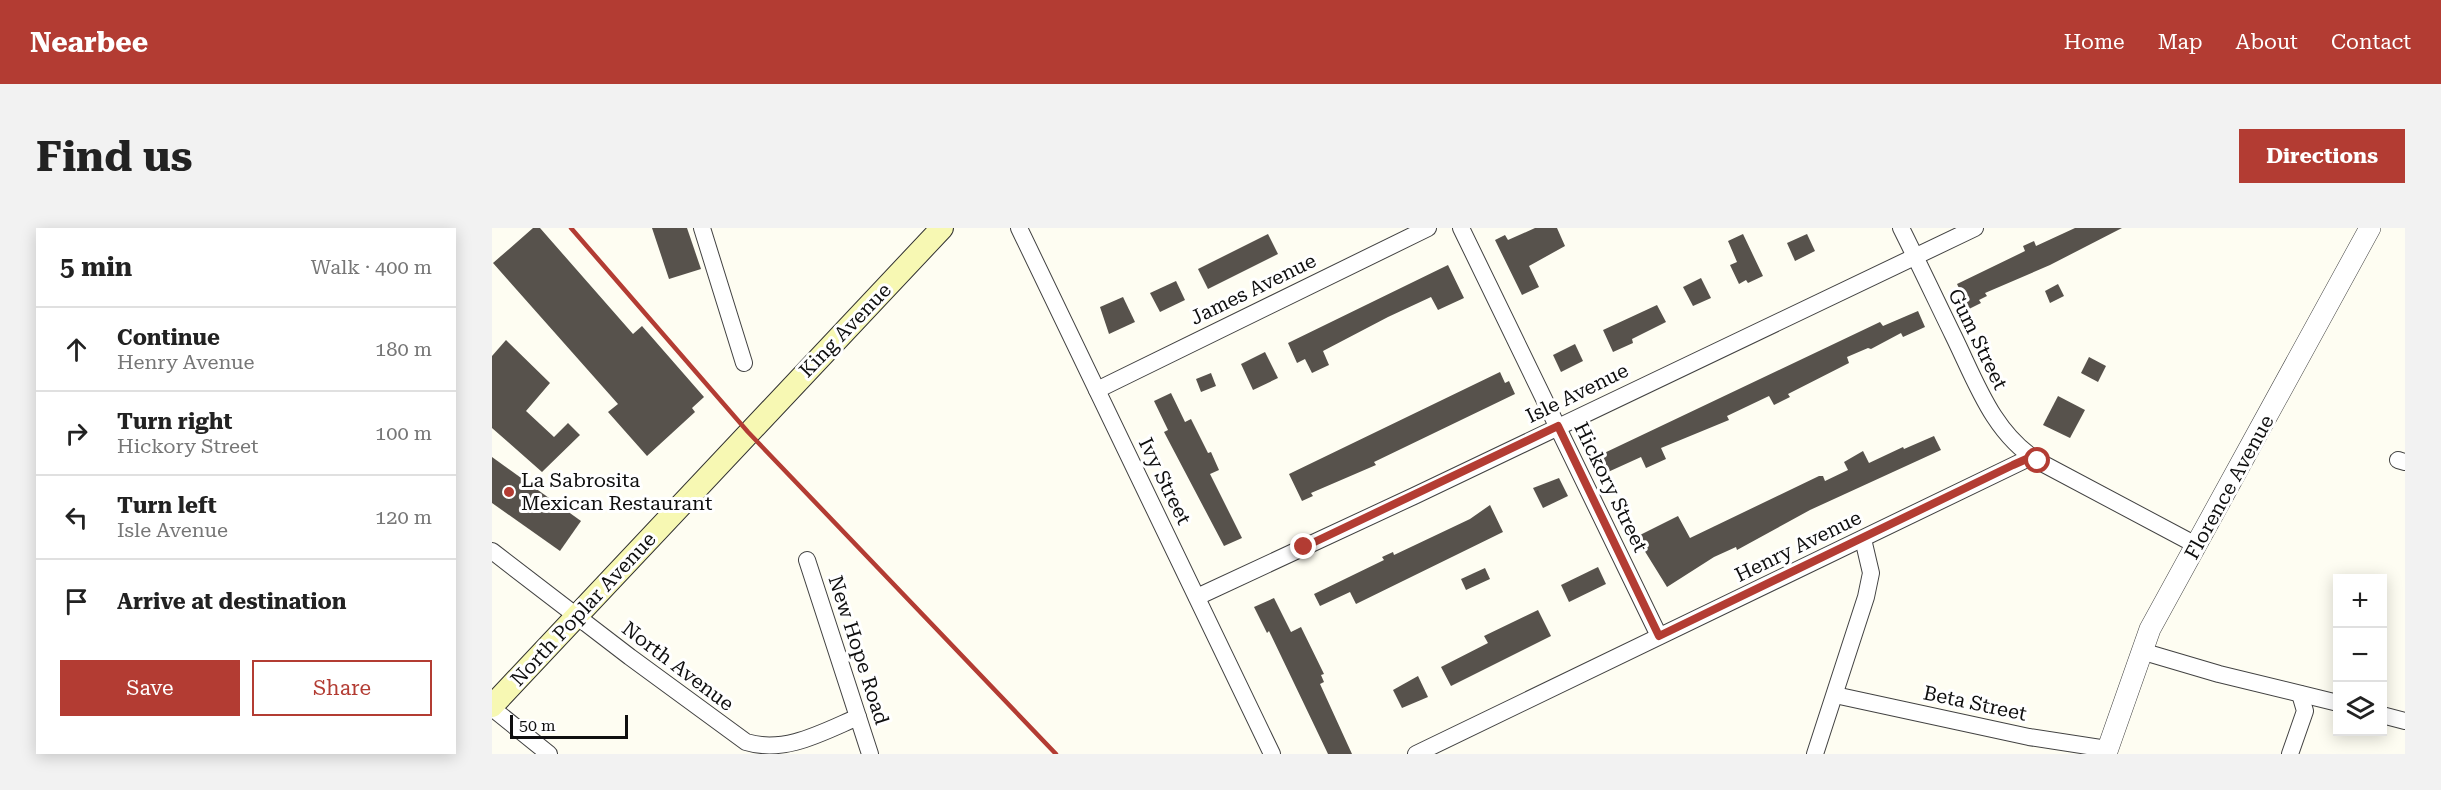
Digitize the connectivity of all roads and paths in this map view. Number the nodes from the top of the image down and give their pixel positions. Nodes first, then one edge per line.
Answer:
1 (702, 228) edge
2 (942, 228) edge
3 (1019, 228) edge
4 (1428, 228) edge
5 (1461, 228) edge
6 (1901, 228) edge
7 (1975, 228) edge
8 (2370, 228) edge
9 (1915, 256) junction
10 (744, 363) dead end
11 (1097, 390) junction
12 (1558, 426) junction
13 (748, 432) joint
14 (2031, 457) junction
15 (1863, 538) junction
16 (2196, 544) junction
17 (492, 551) edge
18 (807, 560) dead end
19 (1197, 597) junction
20 (577, 615) junction
21 (1659, 636) junction
22 (2141, 651) junction
23 (2300, 694) junction
24 (1835, 695) junction
25 (2333, 702) edge
26 (492, 707) edge
27 (2387, 716) edge
28 (858, 717) junction
29 (2405, 721) edge
30 (2107, 752) edge
31 (549, 754) edge
32 (870, 754) edge
33 (1272, 754) edge
34 (1416, 754) edge
35 (1815, 754) edge
36 (2290, 754) edge

1 - 10 street
2 - 13 main road, King Avenue
3 - 11 street, Ivy Street
4 - 11 street, James Avenue
5 - 12 street, Hickory Street
6 - 9 street, Gum Street
7 - 9 street, Isle Avenue
8 - 16 street, Florence Avenue
9 - 12 street, Isle Avenue
9 - 14 street, Gum Street
11 - 19 street, Ivy Street
12 - 19 street, Isle Avenue
12 - 21 street, Hickory Street
13 - 20 main road, North Poplar Avenue
14 - 15 street, Henry Avenue
14 - 16 street
15 - 21 street, Henry Avenue
15 - 24 street
16 - 22 street, Florence Avenue
17 - 20 street, North Avenue
18 - 28 street, New Hope Road
19 - 33 street, Ivy Street
20 - 26 main road, North Poplar Avenue
20 - 28 street, North Avenue
21 - 34 street, Henry Avenue
22 - 23 street
22 - 30 street, Florence Avenue
23 - 25 street
23 - 36 street
24 - 30 street, Beta Street
24 - 35 street
26 - 31 street
27 - 29 street
28 - 32 street, New Hope Road

